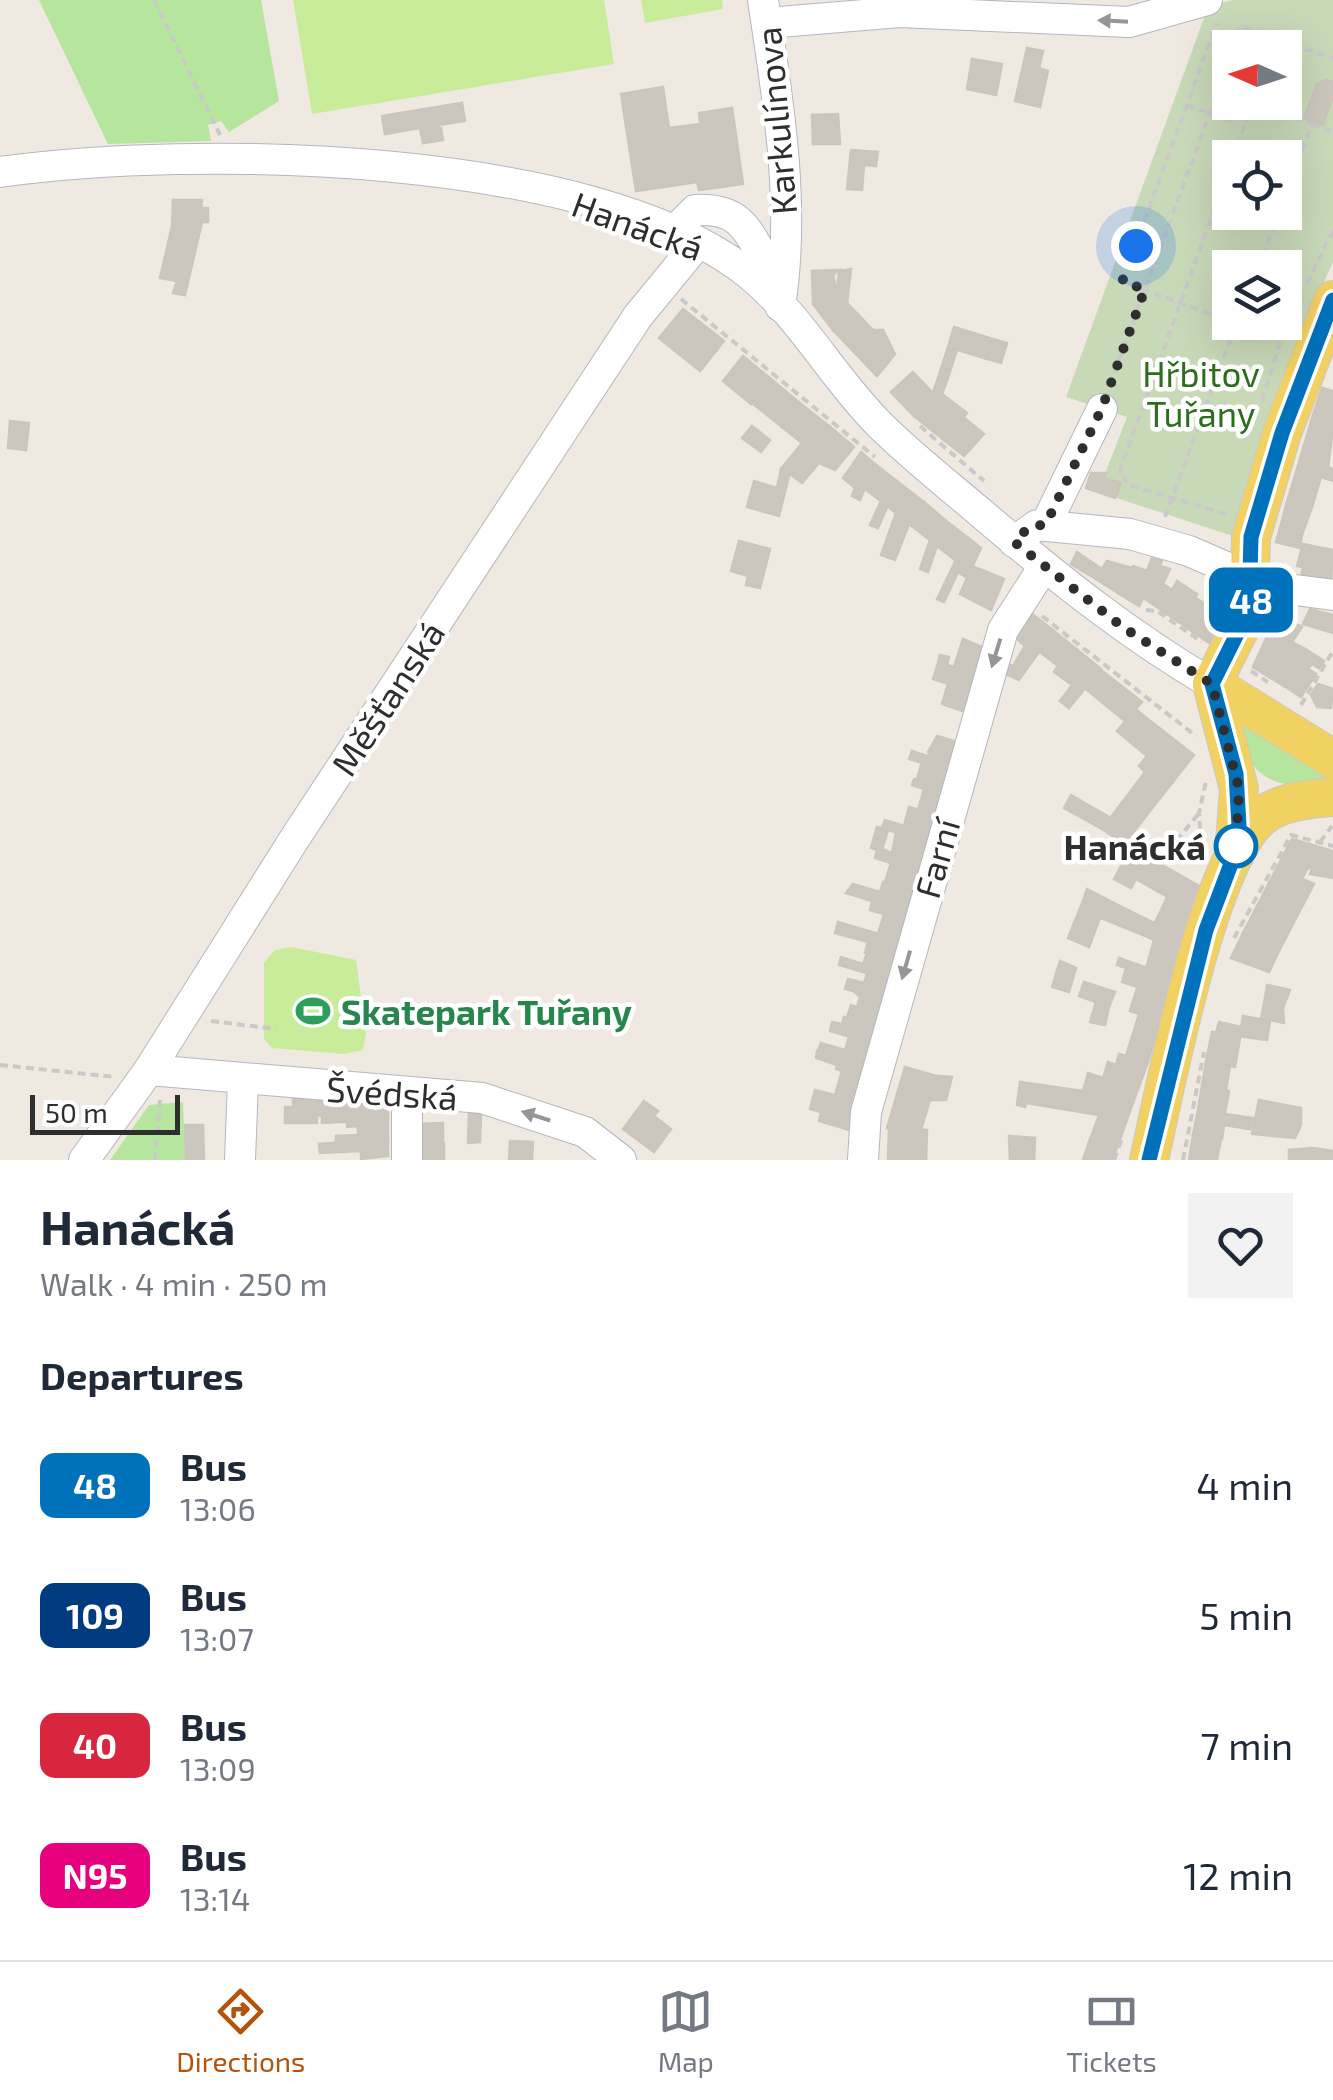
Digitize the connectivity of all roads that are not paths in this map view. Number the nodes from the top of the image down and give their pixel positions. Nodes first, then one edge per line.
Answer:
1 (1010, 8) edge
2 (1212, 11) edge
3 (765, 12) edge
4 (0, 172) edge
5 (686, 237) junction
6 (765, 258) junction
7 (1333, 300) edge
8 (780, 306) junction
9 (1102, 408) road end
10 (1046, 524) junction
11 (1014, 542) junction
12 (1043, 568) junction
13 (1253, 580) junction
14 (1333, 595) edge
15 (1219, 669) junction
16 (1333, 759) edge
17 (1333, 797) edge
18 (1218, 859) junction
19 (151, 1074) junction
20 (243, 1080) junction
21 (407, 1095) junction
22 (84, 1160) edge
23 (240, 1160) edge
24 (407, 1160) edge
25 (621, 1160) edge
26 (863, 1160) edge
27 (1149, 1160) edge

2 -> 1 street
1 - 3 street
3 - 6 street, Karkulínova
4 - 5 street, Hanácká
5 - 6 street, Hanácká
5 - 6 street
5 - 19 street, Měšťanská
6 - 8 street, Karkulínova
6 - 8 street, Hanácká
7 - 13 main road
8 - 11 street, Hanácká
9 - 10 street
10 - 11 street
10 - 13 street
11 - 12 street, Hanácká
12 - 15 street, Hanácká
12 -> 26 street, Farní
13 - 14 street
13 - 15 main road
15 - 16 main road, Hanácká
15 - 18 main road
17 - 18 main road
18 - 27 main road
19 - 20 street, Švédská
19 - 22 street, Měšťanská
20 - 21 street, Švédská
20 - 23 street
21 - 24 street
25 -> 21 street, Švédská

